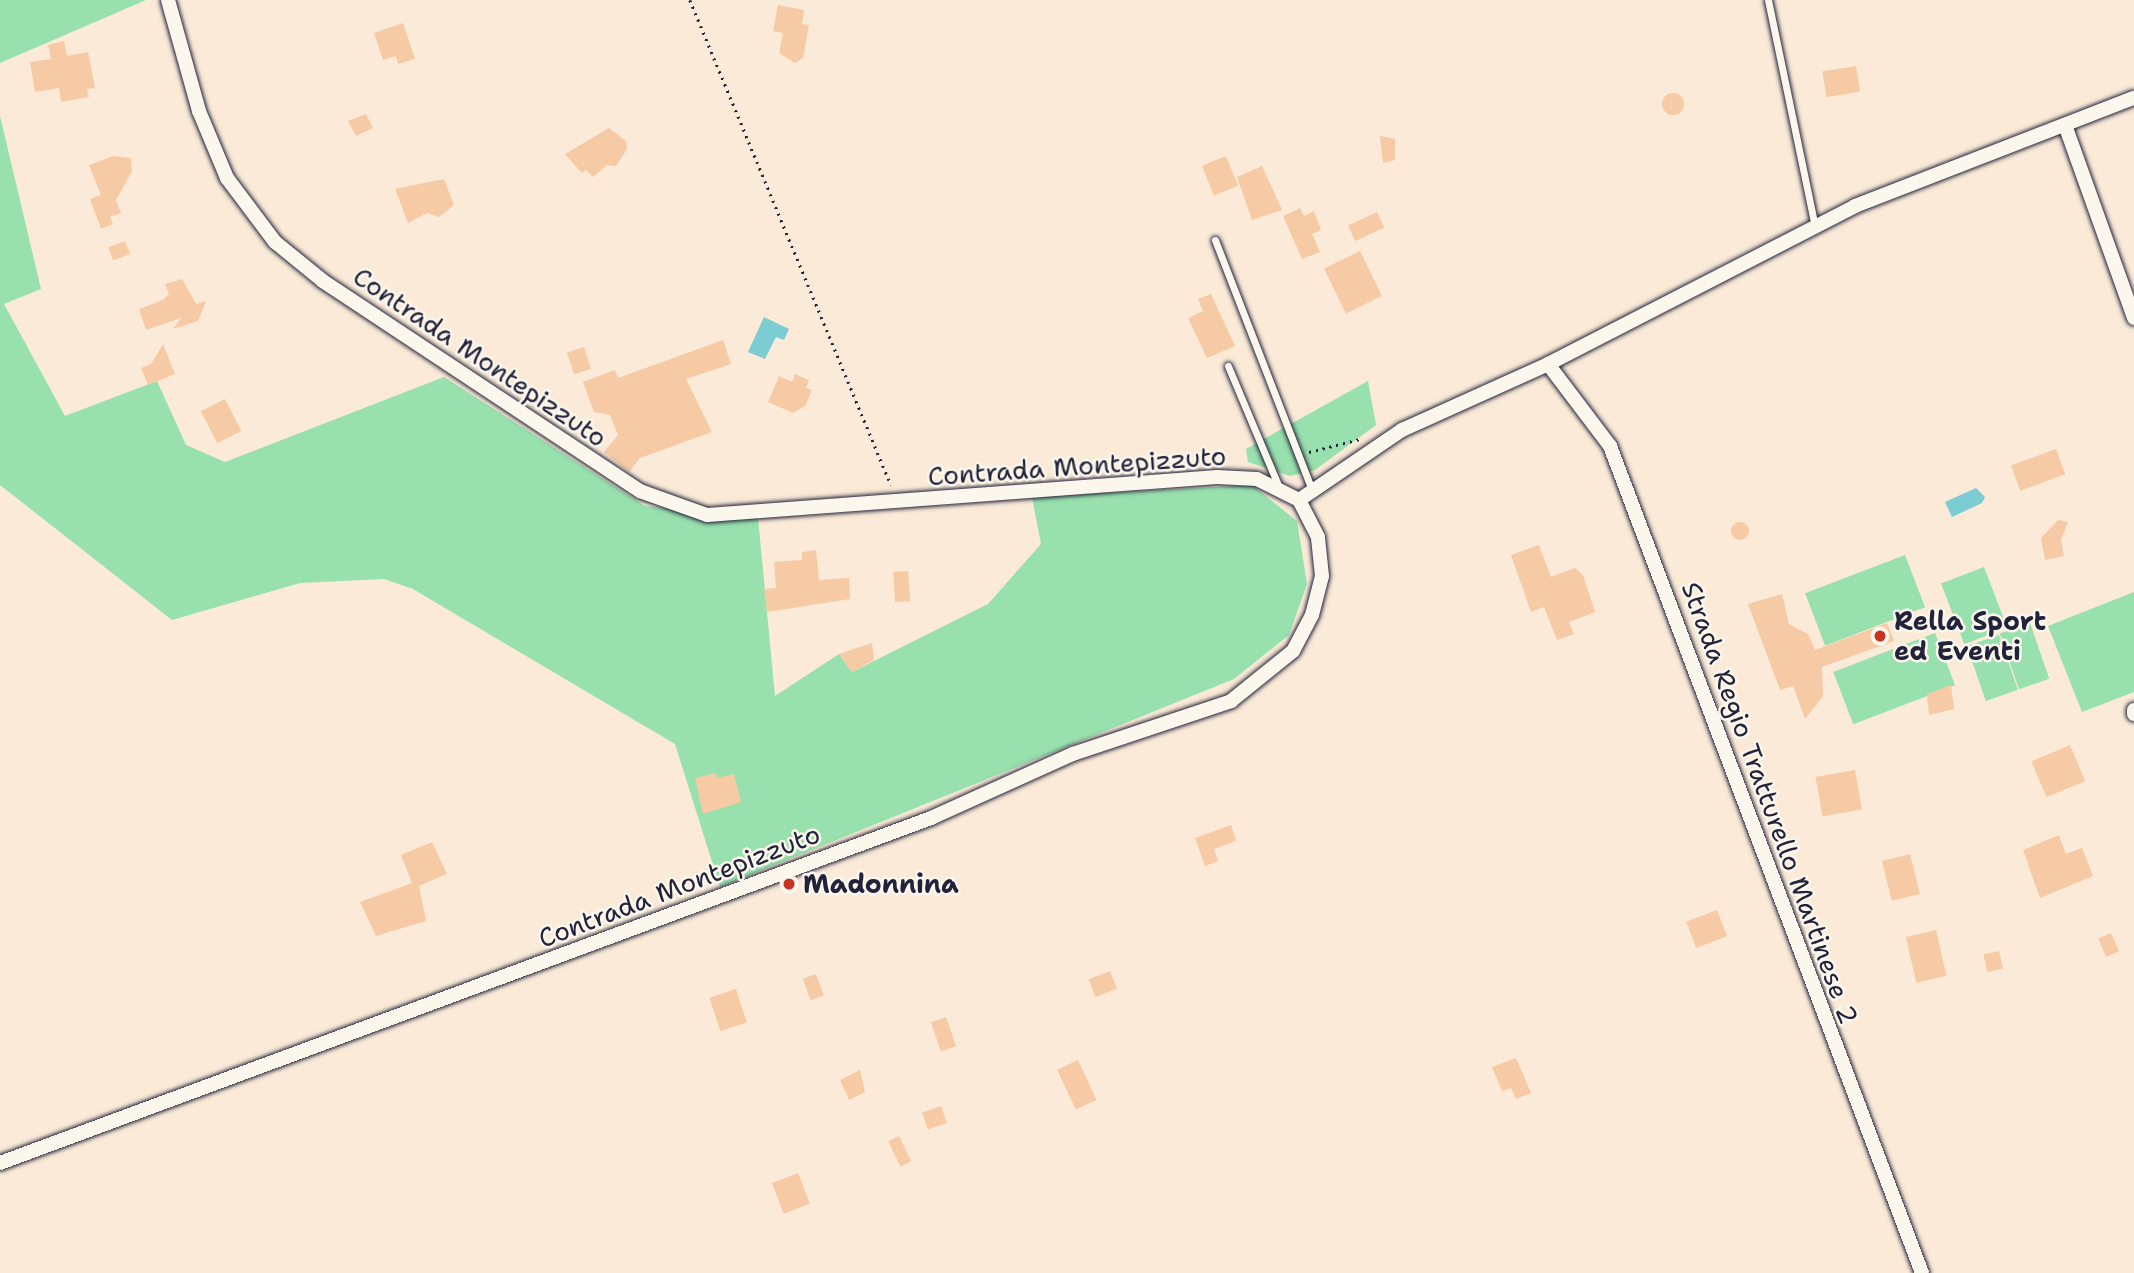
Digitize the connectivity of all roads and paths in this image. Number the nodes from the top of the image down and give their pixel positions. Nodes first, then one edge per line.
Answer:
1 (168, 0) edge
2 (690, 0) edge
3 (1768, 0) edge
4 (2134, 98) edge
5 (2065, 125) junction
6 (1815, 226) junction
7 (1215, 240) dead end
8 (2134, 318) edge
9 (1548, 364) junction
10 (1228, 366) dead end
11 (1386, 440) junction
12 (1298, 454) junction
13 (1278, 485) junction
14 (1312, 490) junction
15 (1299, 500) junction
16 (898, 504) junction
17 (0, 1163) edge
18 (1922, 1273) edge

1 - 16 street, Contrada Montepizzuto
2 - 16 path
3 - 6 lane
4 - 5 street
5 - 6 street
5 - 8 street
6 - 9 street
7 - 12 lane
9 - 11 street
9 - 18 street, Strada Regio Tratturello Martinese 2
10 - 13 lane
11 - 12 path
11 - 14 street
12 - 14 lane
13 - 15 street, Contrada Montepizzuto
13 - 16 street, Contrada Montepizzuto
14 - 15 street
15 - 17 street, Contrada Montepizzuto

